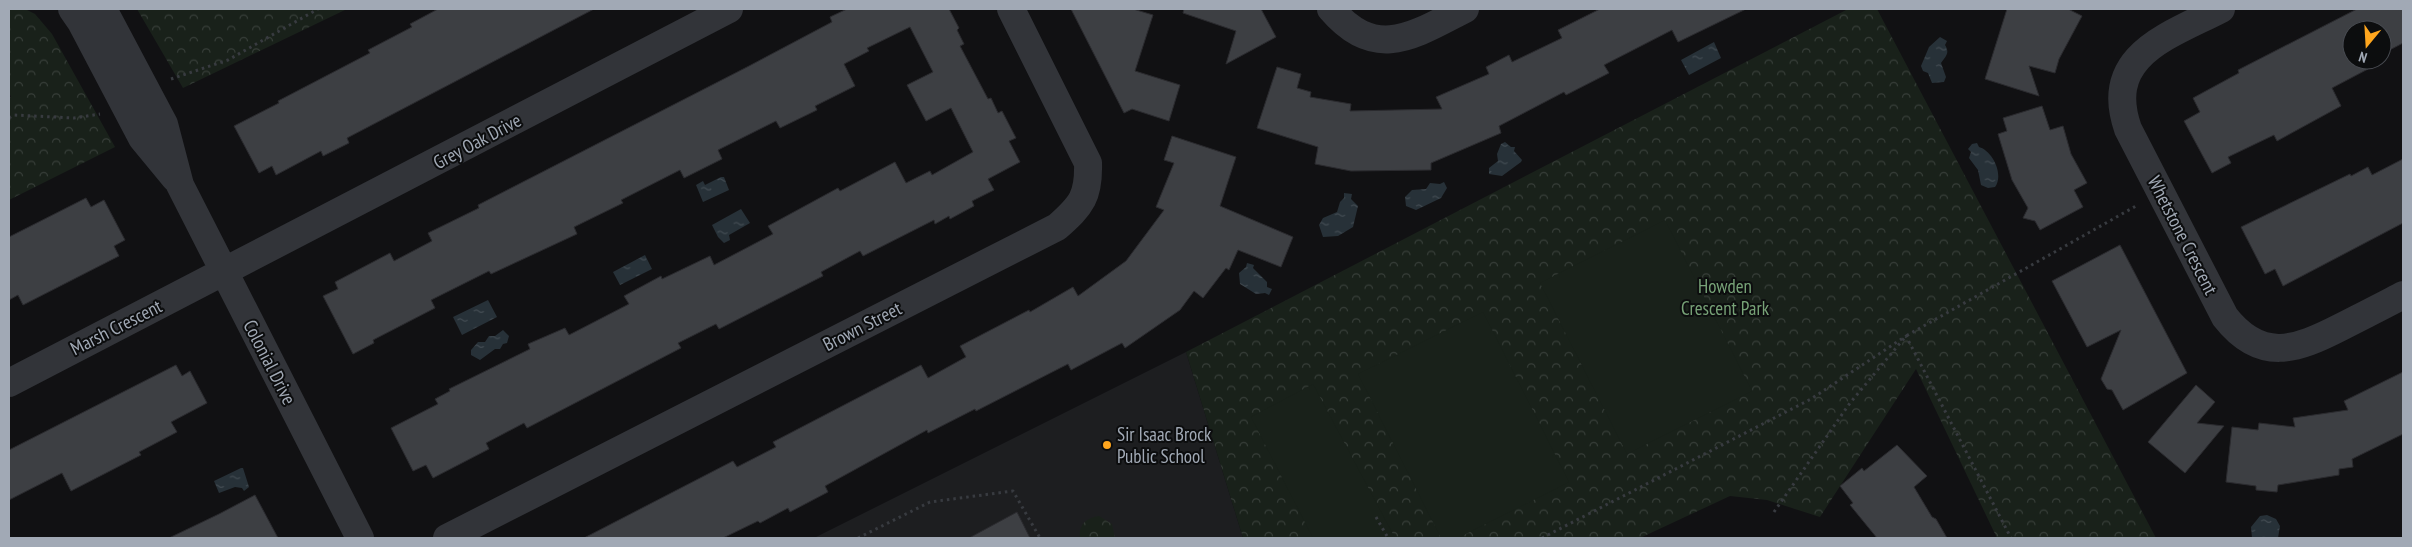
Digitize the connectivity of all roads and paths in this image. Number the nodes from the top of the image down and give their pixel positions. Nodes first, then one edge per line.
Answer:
1 (72, 9) edge
2 (103, 9) edge
3 (318, 9) edge
4 (729, 9) edge
5 (1011, 9) edge
6 (1331, 9) edge
7 (1465, 9) edge
8 (2221, 9) edge
9 (166, 82) dead end
10 (105, 114) dead end
11 (9, 118) edge
12 (180, 185) junction
13 (2161, 193) junction
14 (224, 272) junction
15 (2403, 295) edge
16 (1906, 336) junction
17 (9, 382) edge
18 (1774, 512) dead end
19 (1376, 517) dead end
20 (360, 538) edge
21 (447, 538) edge
22 (858, 538) edge
23 (1040, 538) edge
24 (1388, 538) edge
25 (1542, 538) edge
26 (2011, 538) edge

1 - 12 street, Colonial Drive
2 - 12 street, Colonial Drive
3 - 9 path
4 - 14 street, Grey Oak Drive
5 - 21 street, Brown Street
6 - 7 street
8 - 13 street, Whetstone Crescent
10 - 11 path
12 - 14 street, Colonial Drive
13 - 15 street, Whetstone Crescent
13 - 16 path
14 - 17 street, Marsh Crescent
14 - 20 street, Colonial Drive
16 - 18 path
16 - 25 path
16 - 26 path
19 - 24 path
22 - 23 path

